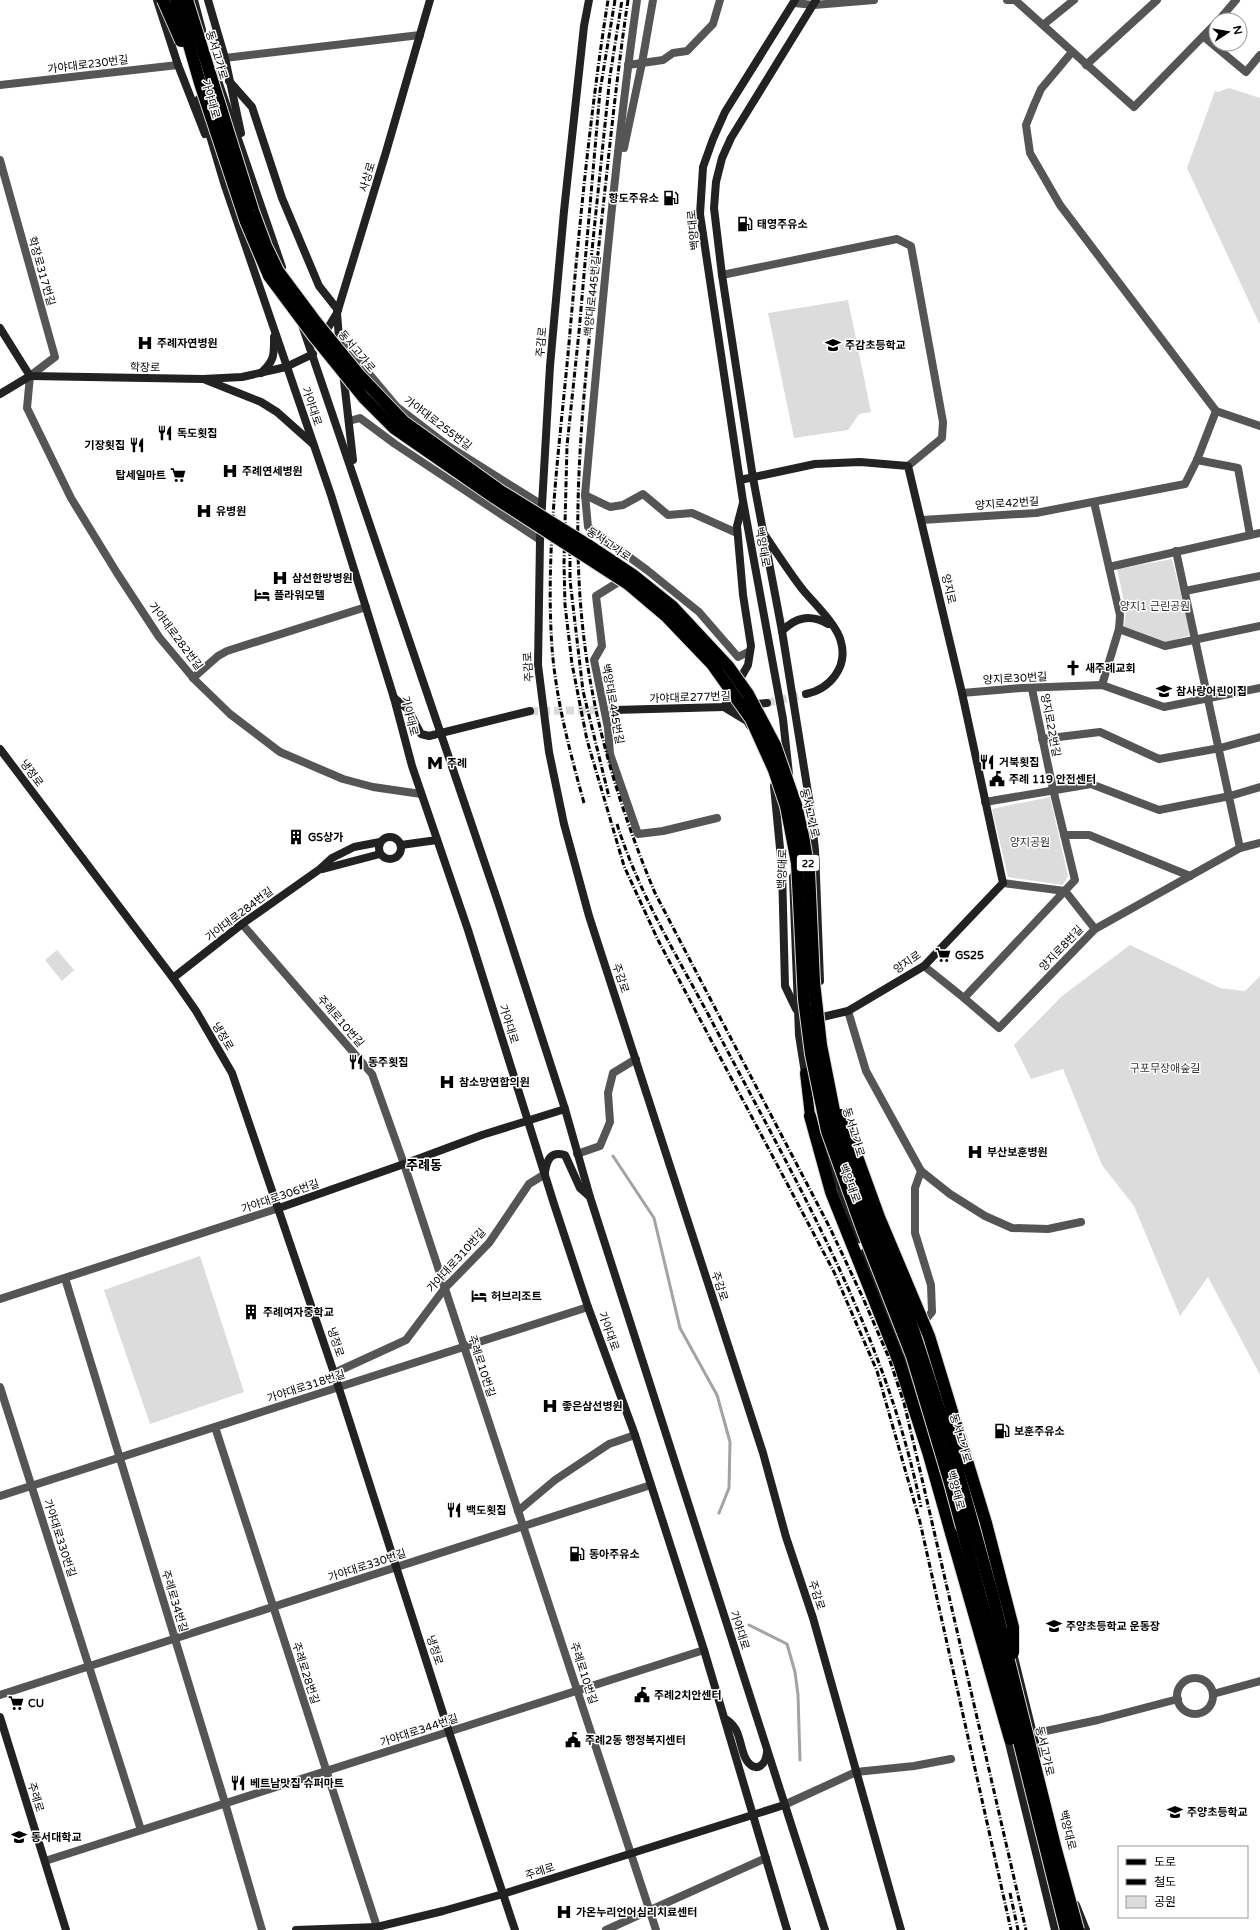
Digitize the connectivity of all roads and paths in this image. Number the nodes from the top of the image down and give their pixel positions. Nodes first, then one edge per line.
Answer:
1 (157, 0) edge
2 (163, 0) edge
3 (170, 0) edge
4 (176, 0) edge
5 (187, 0) edge
6 (194, 0) edge
7 (208, 0) edge
8 (430, 0) edge
9 (589, 0) edge
10 (637, 0) edge
11 (653, 0) edge
12 (720, 0) edge
13 (874, 0) edge
14 (1007, 0) edge
15 (1074, 0) edge
16 (1157, 0) edge
17 (1236, 0) edge
18 (795, 1) edge
19 (815, 2) edge
20 (1226, 12) edge
21 (1043, 25) junction
22 (196, 29) junction
23 (1208, 32) edge
24 (420, 35) junction
25 (1204, 37) junction
26 (1072, 52) junction
27 (1260, 55) edge
28 (225, 58) junction
29 (642, 63) junction
30 (178, 65) junction
31 (628, 65) junction
32 (1086, 65) junction
33 (229, 81) junction
34 (200, 83) junction
35 (0, 85) edge
36 (0, 160) edge
37 (249, 172) junction
38 (225, 186) junction
39 (614, 191) junction
40 (722, 275) junction
41 (337, 312) junction
42 (0, 328) edge
43 (274, 328) junction
44 (339, 338) junction
45 (312, 354) junction
46 (286, 367) junction
47 (260, 374) junction
48 (30, 376) junction
49 (203, 379) junction
50 (0, 394) edge
51 (1216, 411) junction
52 (349, 421) junction
53 (1260, 426) edge
54 (314, 445) junction
55 (1197, 460) junction
56 (908, 466) junction
57 (354, 475) junction
58 (753, 478) junction
59 (740, 480) junction
60 (585, 495) junction
61 (744, 501) junction
62 (1094, 502) junction
63 (542, 506) junction
64 (922, 520) junction
65 (762, 530) junction
66 (737, 533) junction
67 (1260, 533) edge
68 (1250, 535) junction
69 (540, 540) junction
70 (1176, 551) junction
71 (643, 566) junction
72 (1109, 567) junction
73 (1260, 576) edge
74 (1185, 591) junction
75 (366, 607) junction
76 (1260, 626) edge
77 (1119, 629) junction
78 (837, 630) junction
79 (782, 631) junction
80 (1197, 639) junction
81 (750, 651) junction
82 (193, 678) junction
83 (1102, 685) junction
84 (1032, 688) junction
85 (1260, 688) edge
86 (962, 693) junction
87 (806, 694) tunnel mouth
88 (394, 698) junction
89 (1210, 699) junction
90 (767, 702) tunnel mouth
91 (724, 707) junction
92 (614, 710) tunnel mouth
93 (530, 711) tunnel mouth
94 (440, 733) junction
95 (1260, 737) edge
96 (1042, 738) junction
97 (1220, 748) junction
98 (0, 749) edge
99 (1260, 787) edge
100 (1053, 790) junction
101 (421, 794) junction
102 (1230, 796) junction
103 (986, 802) junction
104 (717, 818) dead end
105 (1064, 835) junction
106 (438, 840) junction
107 (380, 842) junction
108 (1260, 843) edge
109 (401, 845) junction
110 (1240, 848) junction
111 (380, 854) junction
112 (320, 870) junction
113 (1190, 876) junction
114 (1003, 883) junction
115 (1065, 891) junction
116 (242, 924) junction
117 (1095, 929) junction
118 (924, 966) junction
119 (173, 978) junction
120 (964, 998) junction
121 (848, 1011) junction
122 (798, 1014) junction
123 (821, 1017) junction
124 (798, 1023) junction
125 (636, 1059) junction
126 (827, 1068) junction
127 (805, 1074) junction
128 (565, 1109) junction
129 (842, 1115) joint
130 (810, 1116) joint
131 (529, 1122) junction
132 (578, 1154) junction
133 (404, 1164) junction
134 (921, 1171) junction
135 (545, 1174) junction
136 (590, 1197) junction
137 (279, 1208) junction
138 (1081, 1222) dead end
139 (65, 1278) junction
140 (445, 1288) junction
141 (0, 1300) edge
142 (588, 1307) junction
143 (918, 1328) junction
144 (464, 1346) junction
145 (334, 1373) junction
146 (0, 1387) edge
147 (338, 1387) junction
148 (215, 1426) junction
149 (635, 1435) junction
150 (120, 1457) junction
151 (651, 1485) junction
152 (32, 1486) junction
153 (0, 1496) edge
154 (518, 1511) junction
155 (523, 1526) junction
156 (397, 1567) junction
157 (273, 1606) junction
158 (175, 1638) junction
159 (704, 1650) junction
160 (89, 1666) junction
161 (1014, 1675) junction
162 (1260, 1681) edge
163 (578, 1691) junction
164 (1213, 1694) junction
165 (0, 1695) edge
166 (1178, 1699) junction
167 (0, 1717) edge
168 (726, 1718) junction
169 (449, 1732) junction
170 (1033, 1733) junction
171 (1008, 1739) junction
172 (767, 1751) junction
173 (950, 1759) dead end
174 (326, 1771) junction
175 (856, 1772) junction
176 (225, 1803) junction
177 (784, 1805) junction
178 (1035, 1805) junction
179 (753, 1815) junction
180 (141, 1830) junction
181 (631, 1854) junction
182 (766, 1858) junction
183 (45, 1861) junction
184 (503, 1894) junction
185 (650, 1911) junction
186 (1054, 1928) edge
187 (377, 1929) edge
188 (899, 1929) edge
189 (66, 1930) edge
190 (262, 1930) edge
191 (296, 1930) edge
192 (515, 1930) edge
193 (606, 1930) edge
194 (656, 1930) edge
195 (787, 1930) edge
196 (825, 1930) edge
197 (1066, 1930) edge
198 (1078, 1930) edge
199 (1086, 1930) edge

1 - 30 main road
2 - 34 highway, bridge
3 - 38 main road, 가야대로
4 - 34 highway, 동서고가로 / 22, bridge
5 - 22 highway, 동서고가로 / 22, bridge
6 - 22 highway, bridge
6 - 37 main road, 가야대로
7 - 28 main road
8 - 24 main road, 사상로
9 - 63 main road, 주감로
10 - 31 street, 백양대로445번길
11 - 29 street
12 - 29 street
13 - 19 street
14 - 21 street
15 - 21 street
16 - 32 street
17 - 20 street
18 - 19 street
18 - 59 main road, 백양대로
19 - 40 main road, 백양대로
21 - 26 street
22 - 161 highway, 동서고가로 / 22, bridge
23 - 25 street
24 - 28 street
24 - 41 main road, 사상로
25 - 27 street
25 - 32 street
26 - 32 street
26 - 51 street
28 - 33 main road
29 - 31 street
29 - 39 street
30 - 35 street, 가야대로230번길
30 - 38 main road
31 - 39 street, 백양대로445번길
33 - 37 main road
33 - 41 main road
34 - 178 highway, 동서고가로 / 22, bridge
36 - 48 street, 학장로317번길
37 - 45 main road, 가야대로
38 - 43 main road, 가야대로
39 - 60 street, 백양대로445번길
40 - 56 street
40 - 58 main road, 백양대로
41 - 44 main road
41 - 45 main road, 사상로
42 - 48 main road
43 - 46 main road, 가야대로
43 - 47 main road
44 - 52 main road
44 - 63 street, 가야대로255번길
45 - 46 main road, 학장로
45 - 57 main road, 가야대로
46 - 47 main road, 학장로
46 - 54 main road, 가야대로
47 - 49 main road, 학장로
48 - 49 main road, 학장로
48 - 50 main road
48 - 82 street, 가야대로282번길
49 - 54 main road
51 - 53 street
51 - 55 street, 양지로42번길
52 - 57 main road
52 - 69 street
54 - 75 main road, 가야대로
55 - 62 street, 양지로42번길
55 - 68 street
56 - 58 main road
56 - 64 main road, 양지로
57 - 94 main road, 가야대로
58 - 59 main road
58 - 65 main road, 백양대로
59 - 61 main road, 백양대로
60 - 66 street
60 - 71 street, 백양대로445번길
61 - 66 main road
61 - 122 main road, 백양대로
62 - 64 street, 양지로42번길
62 - 72 street
63 - 69 main road, 주감로
64 - 86 main road, 양지로
65 - 78 main road
65 - 79 main road, 백양대로
66 - 81 main road
67 - 68 street
68 - 70 street
69 - 125 main road, 주감로
70 - 72 street
70 - 74 street
71 - 81 street, 백양대로445번길
71 - 104 street, 백양대로445번길
72 - 77 street
73 - 74 street
74 - 80 street
75 - 82 street
75 - 88 main road, 가야대로
76 - 80 street
77 - 80 street
77 - 83 street
78 - 79 main road
78 - 87 main road
79 - 123 main road, 백양대로
80 - 89 street
81 - 91 main road
82 - 101 street, 가야대로282번길
83 - 84 street, 양지로30번길
83 - 89 street, 양지로30번길
84 - 86 street, 양지로30번길
84 - 96 street, 양지로22번길
85 - 89 street, 양지로30번길
86 - 103 main road, 양지로
88 - 94 main road
88 - 101 main road, 가야대로
89 - 97 street
90 - 91 main road, 가야대로277번길
91 - 92 main road, 가야대로277번길
91 - 122 main road
93 - 94 main road
94 - 128 main road, 가야대로
95 - 97 street
96 - 97 street
96 - 100 street, 양지로22번길
97 - 102 street
98 - 119 main road, 냉정로
99 - 102 street
100 - 102 street
100 - 103 street
100 - 105 street
101 - 106 main road, 가야대로
102 - 110 street
103 - 114 main road, 양지로
105 - 113 street
105 - 115 street
106 - 109 main road, 가야대로284번길
106 - 131 main road, 가야대로
107 - 109 main road, 가야대로284번길
107 - 111 main road
107 - 112 main road, 가야대로284번길
108 - 110 street, 양지로8번길
109 - 111 main road, 가야대로284번길
110 - 113 street, 양지로8번길
111 - 112 main road, 가야대로284번길
112 - 116 main road, 가야대로284번길
113 - 117 street, 양지로8번길
114 - 115 street
114 - 118 main road, 양지로
115 - 117 street
115 - 120 street
116 - 119 main road, 가야대로284번길
116 - 133 street, 주례로10번길
117 - 120 street, 양지로8번길
118 - 120 street, 양지로8번길
118 - 121 main road, 양지로
119 - 137 main road, 냉정로
121 - 123 main road, 양지로
121 - 134 street
122 - 124 main road, 백양대로
123 - 124 main road, 양지로
123 - 126 main road, 백양대로
124 - 127 main road, 백양대로
125 - 132 street
125 - 175 main road, 주감로
126 - 129 main road
126 - 143 main road, 백양대로
127 - 130 main road
127 - 171 main road, 백양대로
128 - 131 main road, 가야대로306번길
128 - 132 main road, 가야대로
129 - 161 highway, bridge
130 - 178 highway, bridge
131 - 133 main road, 가야대로306번길
131 - 135 main road, 가야대로
132 - 136 main road, 가야대로
133 - 137 main road, 가야대로306번길
133 - 140 street, 주례로10번길
134 - 138 street
134 - 143 street
135 - 136 main road
135 - 140 street, 가야대로310번길
135 - 142 main road, 가야대로
136 - 172 main road, 가야대로
137 - 139 street, 가야대로306번길
137 - 145 main road, 냉정로
139 - 141 street, 가야대로306번길
139 - 150 street, 주례로34번길
140 - 144 street, 주례로10번길
140 - 145 street, 가야대로310번길
142 - 144 street, 가야대로318번길
142 - 149 main road, 가야대로
143 - 170 main road, 백양대로
144 - 147 street, 가야대로318번길
144 - 154 street, 주례로10번길
145 - 147 main road, 냉정로
146 - 152 street
147 - 148 street, 가야대로318번길
147 - 156 main road, 냉정로
148 - 150 street, 가야대로318번길
148 - 157 street, 주례로28번길
149 - 151 main road, 가야대로
149 - 154 street
150 - 152 street, 가야대로318번길
150 - 158 street, 주례로34번길
151 - 155 street, 가야대로330번길
151 - 159 main road, 가야대로
152 - 153 street, 가야대로318번길
152 - 160 street, 가야대로330번길
154 - 155 street, 주례로10번길
155 - 156 street, 가야대로330번길
155 - 163 street, 주례로10번길
156 - 157 street, 가야대로330번길
156 - 169 main road, 냉정로
157 - 158 street, 가야대로330번길
157 - 174 street, 주례로28번길
158 - 160 street, 가야대로330번길
158 - 176 street, 주례로34번길
159 - 163 street, 가야대로344번길
159 - 168 main road, 가야대로
160 - 165 street, 가야대로330번길
160 - 180 street
161 - 198 highway, 동서고가로 / 22, bridge
162 - 164 street
163 - 169 street, 가야대로344번길
163 - 181 street, 주례로10번길
164 - 166 street
164 - 166 street
166 - 170 street
167 - 183 main road, 주례로
168 - 172 main road
168 - 179 main road, 가야대로
169 - 174 street, 가야대로344번길
169 - 184 main road, 냉정로
170 - 171 street
170 - 199 main road, 백양대로
171 - 186 main road, 백양대로
172 - 177 main road, 가야대로
173 - 175 street
174 - 176 street, 가야대로344번길
174 - 187 street, 주례로28번길
175 - 177 street
175 - 188 main road, 주감로
176 - 180 street, 가야대로344번길
176 - 190 street, 주례로34번길
177 - 179 main road, 주례로
177 - 196 main road, 가야대로
178 - 197 highway, 동서고가로 / 22, bridge
179 - 181 main road, 주례로
179 - 182 main road, 가야대로
180 - 183 street, 가야대로344번길
181 - 184 main road, 주례로
181 - 185 street, 주례로10번길
182 - 185 street
182 - 195 main road, 가야대로
183 - 189 main road, 주례로
184 - 187 main road, 주례로
184 - 192 main road, 냉정로
185 - 193 street
185 - 194 street, 주례로10번길
187 - 191 main road, 주례로

